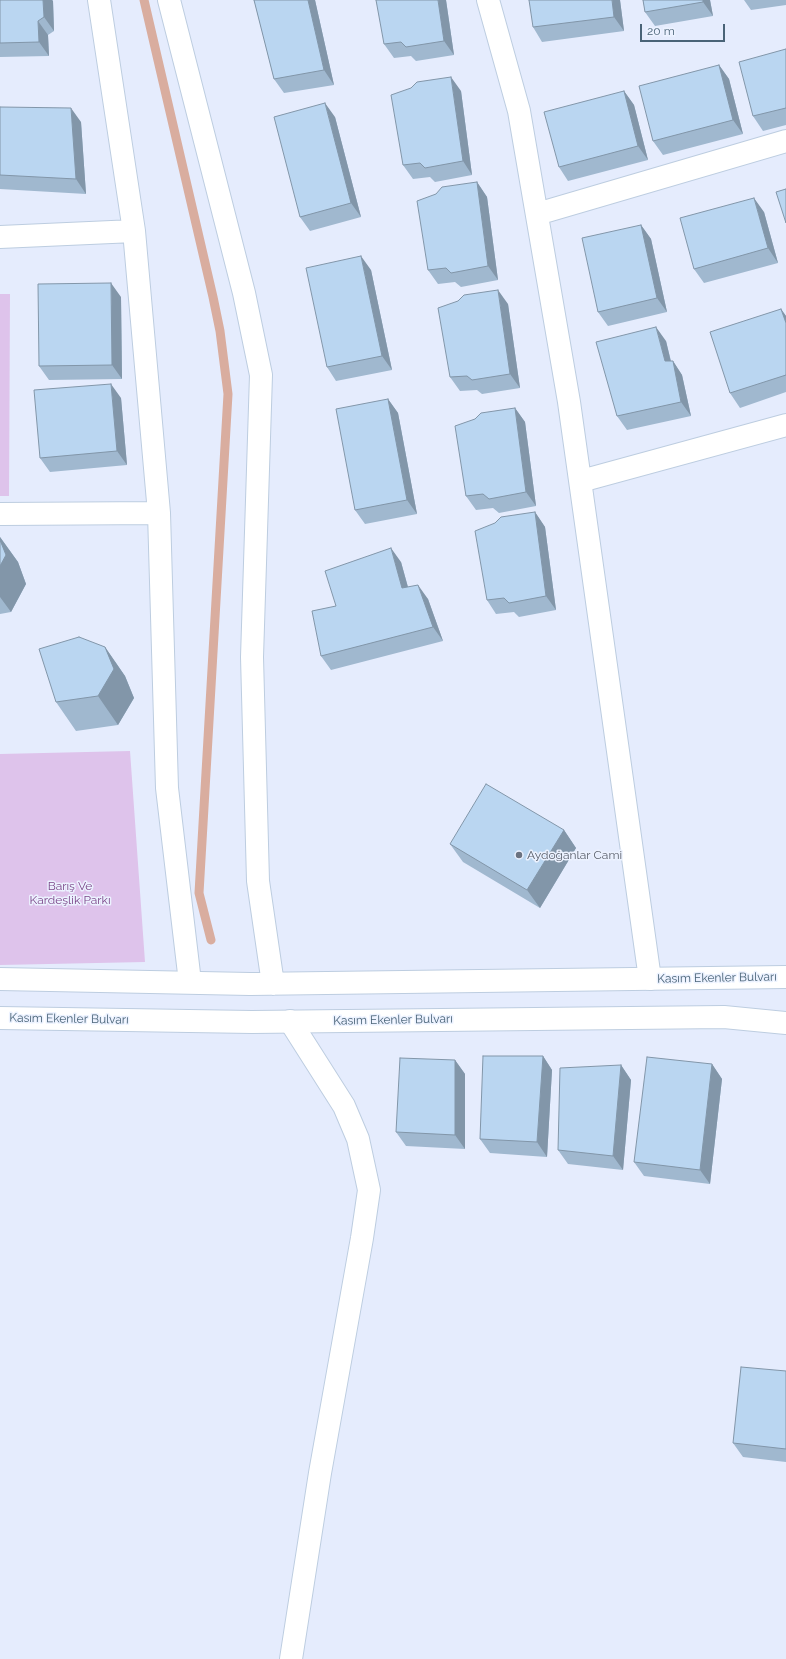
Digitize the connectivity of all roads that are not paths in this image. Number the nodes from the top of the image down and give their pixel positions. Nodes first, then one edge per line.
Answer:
1 (99, 0) edge
2 (170, 0) edge
3 (488, 0) edge
4 (786, 141) edge
5 (537, 214) junction
6 (134, 231) junction
7 (0, 237) edge
8 (786, 425) edge
9 (581, 480) junction
10 (159, 513) junction
11 (0, 514) edge
12 (786, 976) edge
13 (0, 979) edge
14 (650, 979) junction
15 (190, 982) junction
16 (273, 984) junction
17 (0, 1018) edge
18 (290, 1021) junction
19 (786, 1023) edge
20 (291, 1659) edge

1 - 6 street
2 - 16 street
3 - 5 street
4 - 5 street
5 - 9 street
6 - 7 street
6 - 10 street
8 - 9 street
9 - 14 street
10 - 11 street
10 - 15 street
12 - 14 street, Kasım Ekenler Bulvarı
13 - 15 street, Kasım Ekenler Bulvarı
14 - 16 street, Kasım Ekenler Bulvarı
15 - 16 street, Kasım Ekenler Bulvarı
17 - 18 street, Kasım Ekenler Bulvarı
18 - 19 street, Kasım Ekenler Bulvarı
18 - 20 street

